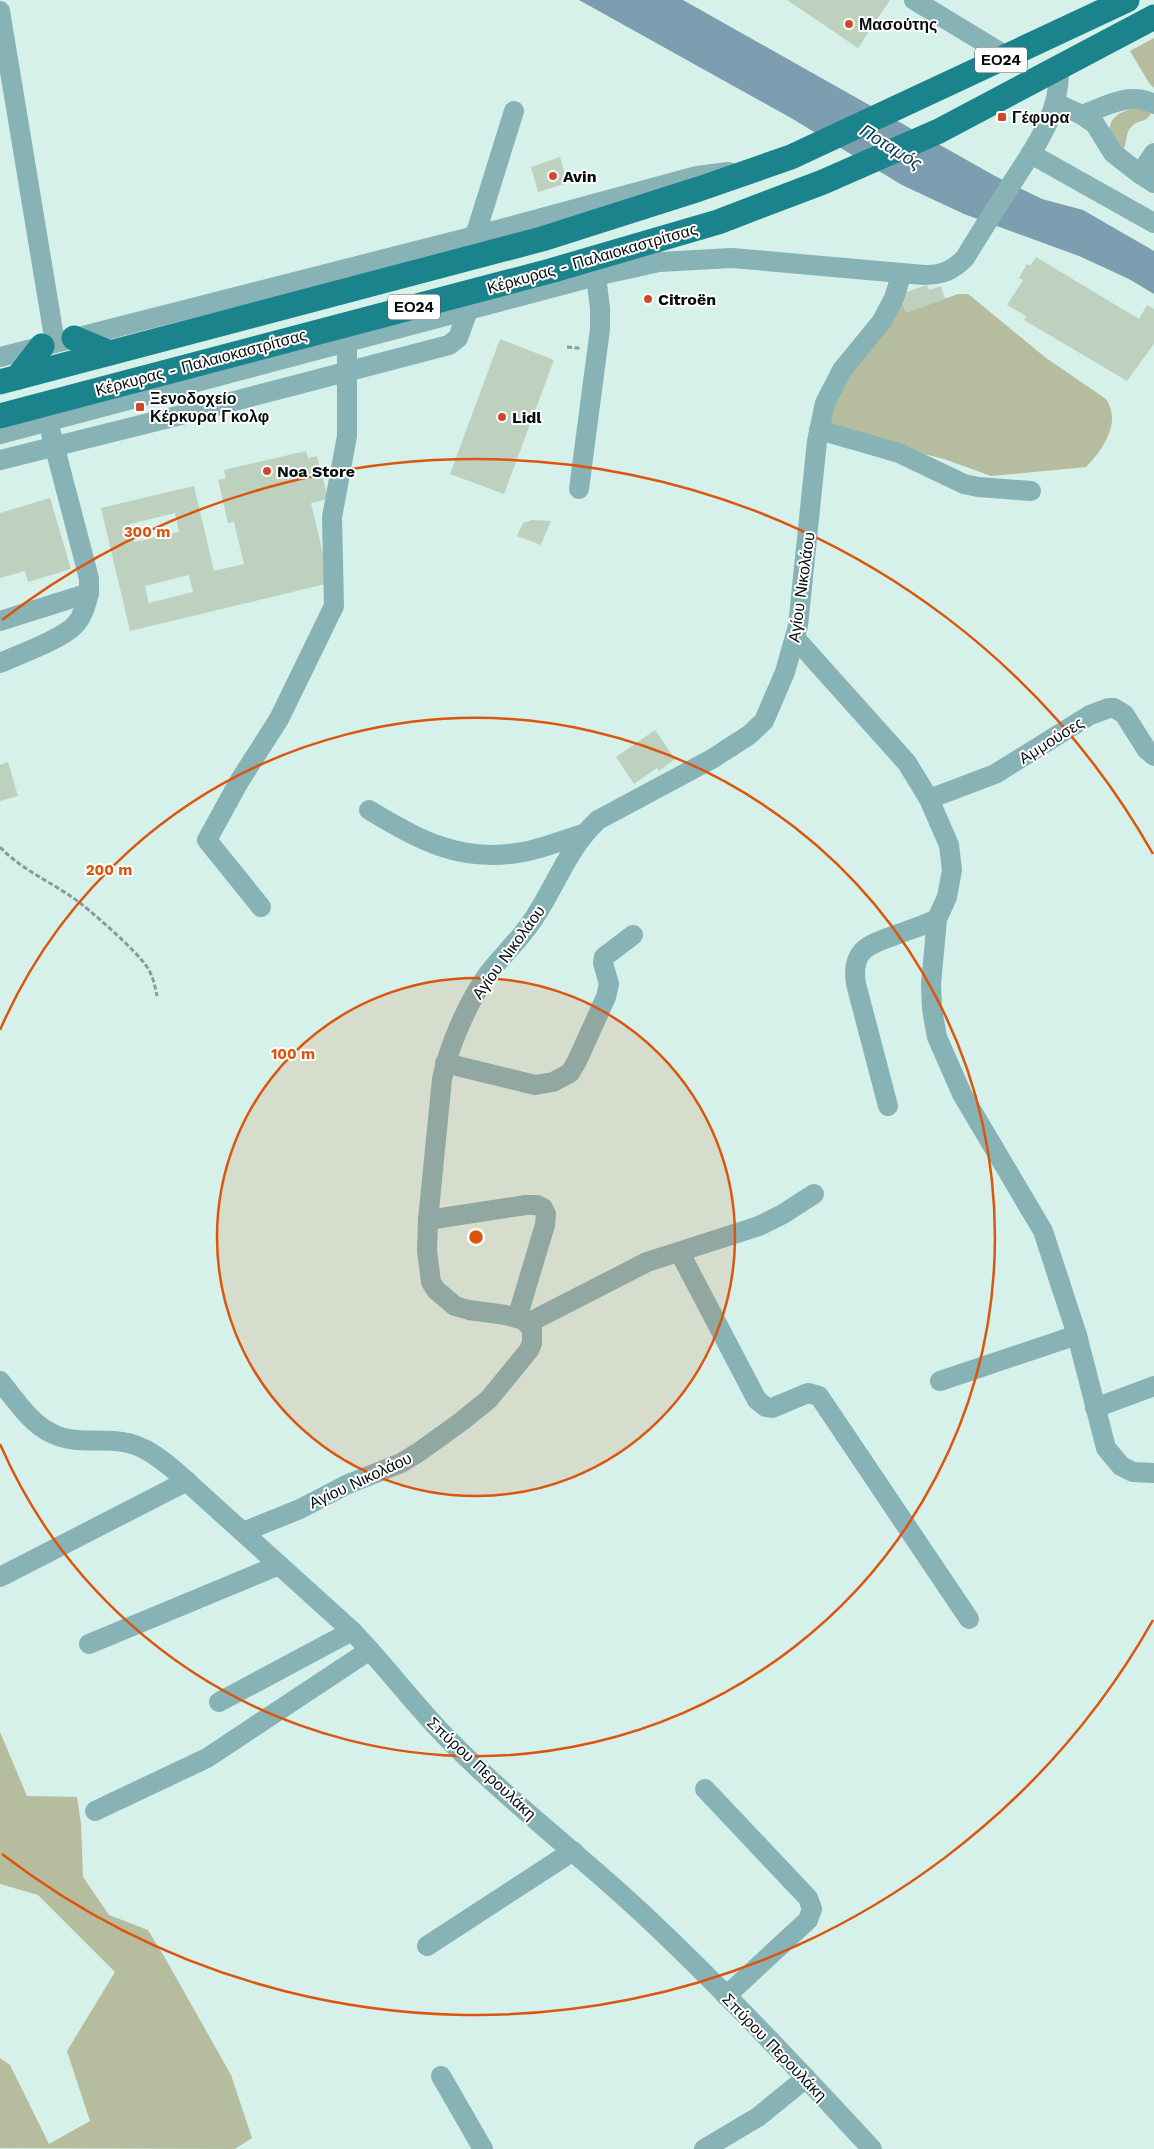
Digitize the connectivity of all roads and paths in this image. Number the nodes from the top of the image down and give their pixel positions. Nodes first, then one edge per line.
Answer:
1 (914, 0) edge
2 (1127, 0) edge
3 (1106, 6) edge
4 (0, 11) edge
5 (1154, 18) edge
6 (1008, 57) junction
7 (1059, 68) junction
8 (1056, 103) junction
9 (1154, 104) edge
10 (514, 111) dead end
11 (1082, 115) junction
12 (1154, 153) edge
13 (1031, 154) junction
14 (758, 168) junction
15 (1147, 178) edge
16 (607, 219) junction
17 (1154, 223) edge
18 (475, 236) junction
19 (595, 267) junction
20 (902, 273) junction
21 (472, 301) junction
22 (57, 342) junction
23 (347, 342) junction
24 (110, 353) junction
25 (0, 357) edge
26 (347, 372) junction
27 (9, 380) edge
28 (71, 397) junction
29 (0, 416) edge
30 (48, 422) junction
31 (819, 430) junction
32 (0, 434) edge
33 (55, 446) junction
34 (0, 460) edge
35 (579, 488) dead end
36 (1031, 491) dead end
37 (89, 593) junction
38 (0, 621) edge
39 (795, 638) junction
40 (0, 663) edge
41 (1154, 756) edge
42 (929, 799) junction
43 (369, 810) dead end
44 (583, 834) junction
45 (0, 847) edge
46 (261, 907) dead end
47 (938, 919) junction
48 (633, 935) dead end
49 (157, 996) dead end
50 (445, 1063) junction
51 (888, 1106) dead end
52 (814, 1194) dead end
53 (428, 1220) junction
54 (680, 1253) junction
55 (522, 1320) junction
56 (1078, 1335) junction
57 (0, 1381) edge
58 (940, 1381) dead end
59 (1154, 1386) edge
60 (1095, 1408) junction
61 (1154, 1473) edge
62 (187, 1481) junction
63 (243, 1532) junction
64 (279, 1565) junction
65 (0, 1577) edge
66 (969, 1620) dead end
67 (352, 1631) junction
68 (89, 1644) dead end
69 (370, 1650) junction
70 (219, 1702) dead end
71 (705, 1789) dead end
72 (95, 1811) dead end
73 (573, 1851) junction
74 (428, 1946) dead end
75 (726, 1996) junction
76 (441, 2076) dead end
77 (806, 2078) junction
78 (483, 2149) edge
79 (704, 2149) edge
80 (872, 2149) edge

1 - 6 street
2 - 3 main road, Κέρκυρας - Παλαιοκαστρίτσας / ΕΟ24
3 - 6 main road, Κέρκυρας - Παλαιοκαστρίτσας / ΕΟ24
4 - 22 street
5 - 7 main road, Κέρκυρας - Παλαιοκαστρίτσας / ΕΟ24
6 - 14 main road, Κέρκυρας - Παλαιοκαστρίτσας / ΕΟ24
7 - 8 street
7 - 19 main road, Κέρκυρας - Παλαιοκαστρίτσας / ΕΟ24
8 - 11 street
8 - 13 street
9 - 11 street
10 - 18 street
11 - 15 street
12 - 15 street
13 - 17 street
13 - 20 street
14 - 16 main road, Κέρκυρας - Παλαιοκαστρίτσας / ΕΟ24
14 - 18 street
16 - 19 main road
16 - 24 main road, Κέρκυρας - Παλαιοκαστρίτσας / ΕΟ24
18 - 22 street
19 - 20 street
19 - 21 main road, Κέρκυρας - Παλαιοκαστρίτσας / ΕΟ24
19 - 35 street
20 - 31 street, Αγίου Νικολάου
21 - 23 street
21 - 26 street
21 - 28 main road, Κέρκυρας - Παλαιοκαστρίτσας / ΕΟ24
22 - 24 main road
22 - 25 street
22 - 27 main road
23 - 26 street
23 - 30 street
24 - 27 main road, Κέρκυρας - Παλαιοκαστρίτσας / ΕΟ24
26 - 33 street
26 - 46 street
28 - 29 main road, Κέρκυρας - Παλαιοκαστρίτσας / ΕΟ24
28 - 30 street
30 - 32 street
30 - 33 street
31 - 36 street
31 - 39 street, Αγίου Νικολάου
33 - 34 street
33 - 37 street
37 - 38 street
37 - 40 street
39 - 42 street
39 - 44 street, Αγίου Νικολάου
41 - 42 street, Αμμούσες
42 - 47 street
43 - 44 street
44 - 50 street, Αγίου Νικολάου
45 - 49 path
47 - 51 street
47 - 56 street
48 - 50 street
50 - 53 street, Αγίου Νικολάου
52 - 54 street
53 - 55 street, Αγίου Νικολάου
53 - 55 street
54 - 55 street
54 - 66 street
55 - 63 street, Αγίου Νικολάου
56 - 58 street
56 - 60 street
57 - 62 street, Σπύρου Περουλάκη
59 - 60 street
60 - 61 street
62 - 63 street, Σπύρου Περουλάκη
62 - 65 street
63 - 64 street, Σπύρου Περουλάκη
64 - 67 street, Σπύρου Περουλάκη
64 - 68 street
67 - 69 street, Σπύρου Περουλάκη
67 - 70 street
69 - 72 street
69 - 73 street, Σπύρου Περουλάκη
71 - 75 street
73 - 74 street
73 - 75 street, Σπύρου Περουλάκη
75 - 77 street, Σπύρου Περουλάκη
76 - 78 street
77 - 79 street
77 - 80 street, Σπύρου Περουλάκη

